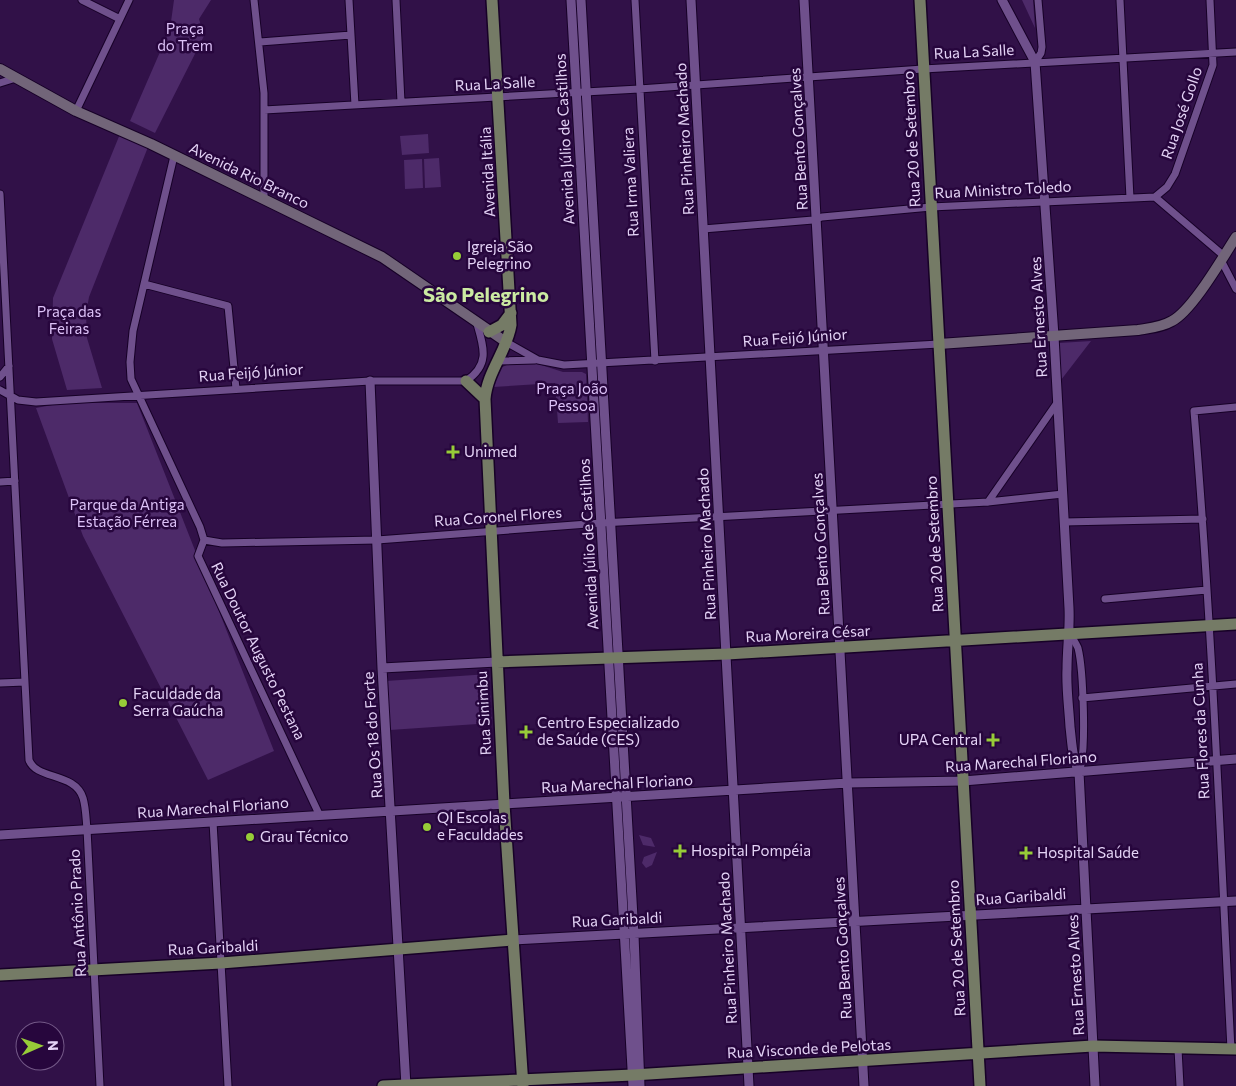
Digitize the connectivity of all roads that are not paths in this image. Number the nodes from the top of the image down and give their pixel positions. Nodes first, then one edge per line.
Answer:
1 (82, 0) edge
2 (129, 0) edge
3 (254, 0) edge
4 (348, 0) edge
5 (396, 0) edge
6 (492, 0) edge
7 (571, 0) edge
8 (581, 0) edge
9 (635, 0) edge
10 (691, 0) edge
11 (804, 0) edge
12 (920, 0) edge
13 (1002, 0) edge
14 (1038, 0) edge
15 (1120, 0) edge
16 (1210, 0) edge
17 (120, 19) junction
18 (572, 23) junction
19 (582, 23) junction
20 (351, 35) junction
21 (260, 42) junction
22 (1236, 52) edge
23 (1214, 54) junction
24 (574, 58) junction
25 (584, 58) junction
26 (1124, 58) junction
27 (1035, 62) junction
28 (924, 68) junction
29 (0, 70) edge
30 (809, 76) junction
31 (17, 78) junction
32 (0, 83) edge
33 (696, 84) junction
34 (639, 89) junction
35 (581, 92) junction
36 (499, 97) junction
37 (401, 102) junction
38 (356, 105) junction
39 (264, 110) junction
40 (76, 111) junction
41 (174, 156) junction
42 (0, 194) edge
43 (1154, 197) junction
44 (1130, 198) junction
45 (264, 199) junction
46 (1046, 201) junction
47 (931, 207) junction
48 (817, 218) junction
49 (703, 229) junction
50 (1236, 237) edge
51 (1223, 258) junction
52 (144, 284) junction
53 (1236, 289) edge
54 (510, 313) junction
55 (477, 324) junction
56 (489, 332) junction
57 (1054, 336) junction
58 (506, 342) junction
59 (939, 344) junction
60 (824, 351) junction
61 (710, 358) junction
62 (538, 360) junction
63 (497, 361) junction
64 (655, 361) junction
65 (597, 365) junction
66 (10, 366) junction
67 (0, 377) edge
68 (370, 381) junction
69 (466, 381) junction
70 (236, 389) junction
71 (0, 390) edge
72 (141, 396) junction
73 (11, 398) junction
74 (485, 399) junction
75 (1057, 403) junction
76 (1236, 408) edge
77 (15, 481) junction
78 (0, 482) edge
79 (1062, 494) junction
80 (988, 502) junction
81 (948, 505) junction
82 (833, 512) junction
83 (719, 518) junction
84 (1204, 518) junction
85 (1064, 522) junction
86 (606, 523) junction
87 (490, 531) junction
88 (204, 540) junction
89 (377, 540) junction
90 (1207, 590) junction
91 (1105, 599) dead end
92 (1236, 624) edge
93 (1209, 626) junction
94 (1070, 634) junction
95 (956, 640) junction
96 (841, 647) junction
97 (727, 654) junction
98 (614, 659) junction
99 (497, 662) junction
100 (382, 668) junction
101 (24, 682) junction
102 (0, 683) edge
103 (1236, 684) edge
104 (1213, 686) junction
105 (1082, 698) junction
106 (1217, 760) junction
107 (1236, 760) edge
108 (1080, 772) junction
109 (963, 781) junction
110 (848, 783) junction
111 (734, 791) junction
112 (622, 797) junction
113 (504, 804) junction
114 (391, 810) junction
115 (320, 814) junction
116 (213, 822) junction
117 (87, 830) junction
118 (0, 835) edge
119 (1223, 901) junction
120 (1236, 901) edge
121 (1086, 908) junction
122 (971, 916) junction
123 (855, 923) junction
124 (742, 929) junction
125 (630, 935) junction
126 (513, 940) junction
127 (398, 948) junction
128 (221, 964) junction
129 (95, 968) junction
130 (0, 975) edge
131 (1093, 1046) junction
132 (1233, 1049) edge
133 (1178, 1050) junction
134 (978, 1052) junction
135 (862, 1061) junction
136 (748, 1068) junction
137 (636, 1081) edge
138 (523, 1083) edge
139 (406, 1085) edge
140 (100, 1086) edge
141 (228, 1086) edge
142 (383, 1086) edge
143 (749, 1086) edge
144 (864, 1086) edge
145 (980, 1086) edge
146 (1095, 1086) edge
147 (1180, 1086) edge

1 - 17 street
2 - 17 street
3 - 21 street
4 - 20 street
5 - 37 street
6 - 36 main road, Avenida Itália
7 - 18 street, Avenida Júlio de Castilhos
8 - 19 street, Avenida Júlio de Castilhos
9 - 34 street, Rua Irma Valiera
10 - 33 street, Rua Pinheiro Machado
11 - 30 street, Rua Bento Gonçalves
12 - 28 main road, Rua 20 de Setembro
13 - 27 street
14 - 27 street, Rua Ernesto Alves
15 - 26 street
16 - 23 street, Rua José Gollo
17 - 40 street
18 - 19 street
18 - 24 street, Avenida Júlio de Castilhos
19 - 25 street, Avenida Júlio de Castilhos
20 - 21 street
20 - 38 street
21 - 39 street
22 - 23 street, Rua La Salle
23 - 26 street, Rua La Salle
23 - 43 street, Rua José Gollo
24 - 25 street
24 - 35 street, Avenida Júlio de Castilhos
25 - 35 street, Avenida Júlio de Castilhos
26 - 27 street, Rua La Salle
26 - 44 street
27 - 28 street, Rua La Salle
27 - 46 street, Rua Ernesto Alves
28 - 30 street, Rua La Salle
28 - 47 main road, Rua 20 de Setembro
29 - 31 main road, Avenida Rio Branco
30 - 33 street, Rua La Salle
30 - 48 street, Rua Bento Gonçalves
31 - 32 street
31 - 40 main road, Avenida Rio Branco
33 - 34 street, Rua La Salle
33 - 49 street, Rua Pinheiro Machado
34 - 35 street, Rua La Salle
34 - 64 street, Rua Irma Valiera
35 - 36 street, Rua La Salle
35 - 65 street, Avenida Júlio de Castilhos
36 - 37 street, Rua La Salle
36 - 54 main road, Avenida Itália
37 - 38 street, Rua La Salle
38 - 39 street, Rua La Salle
39 - 45 street
40 - 41 main road, Avenida Rio Branco
41 - 45 main road, Avenida Rio Branco
41 - 52 street
42 - 66 street
43 - 44 street, Rua Ministro Toledo
43 - 51 street
44 - 46 street, Rua Ministro Toledo
45 - 55 main road, Avenida Rio Branco
46 - 47 street, Rua Ministro Toledo
46 - 57 street, Rua Ernesto Alves
47 - 48 street, Rua Ministro Toledo
47 - 59 main road, Rua 20 de Setembro
48 - 49 street, Rua Ministro Toledo
48 - 60 street, Rua Bento Gonçalves
49 - 61 street, Rua Pinheiro Machado
50 - 51 main road, Rua Feijó Júnior
51 - 53 street
51 - 57 main road, Rua Feijó Júnior
52 - 70 street
52 - 72 street
54 - 56 main road
54 - 58 main road, Avenida Itália
55 - 56 main road, Avenida Rio Branco
55 - 69 street
56 - 58 main road, Avenida Rio Branco
57 - 59 main road, Rua Feijó Júnior
57 - 75 street, Rua Ernesto Alves
58 - 62 street, Rua Feijó Júnior
58 - 63 main road, Rua Sinimbu
59 - 60 street, Rua Feijó Júnior
59 - 81 main road, Rua 20 de Setembro
60 - 61 street, Rua Feijó Júnior
60 - 82 street, Rua Bento Gonçalves
61 - 64 street, Rua Feijó Júnior
61 - 83 street, Rua Pinheiro Machado
62 - 63 street, Rua Feijó Júnior
62 - 65 street, Rua Feijó Júnior
63 - 74 main road, Rua Sinimbu
64 - 65 street, Rua Feijó Júnior
65 - 86 street, Avenida Júlio de Castilhos
66 - 67 street
66 - 73 street
68 - 69 street, Rua Feijó Júnior
68 - 70 street, Rua Feijó Júnior
68 - 89 street, Rua Os 18 do Forte
69 - 74 main road
70 - 72 street, Rua Feijó Júnior
71 - 73 street, Rua Feijó Júnior
72 - 73 street, Rua Feijó Júnior
72 - 88 street
73 - 77 street
74 - 87 main road, Rua Sinimbu
75 - 79 street, Rua Ernesto Alves
75 - 80 street
76 - 84 street, Rua Flores da Cunha
77 - 78 street
77 - 101 street
79 - 80 street, Rua Coronel Flores
79 - 85 street, Rua Ernesto Alves
80 - 81 street, Rua Coronel Flores
81 - 82 street, Rua Coronel Flores
81 - 95 main road, Rua 20 de Setembro
82 - 83 street, Rua Coronel Flores
82 - 96 street, Rua Bento Gonçalves
83 - 86 street, Rua Coronel Flores
83 - 97 street, Rua Pinheiro Machado
84 - 85 street
84 - 90 street, Rua Flores da Cunha
85 - 94 street, Rua Ernesto Alves
86 - 87 street, Rua Coronel Flores
86 - 98 street, Avenida Júlio de Castilhos
87 - 89 street, Rua Coronel Flores
87 - 99 main road, Rua Sinimbu
88 - 89 street, Rua Coronel Flores
88 - 115 street, Rua Doutor Augusto Pestana
89 - 100 street, Rua Os 18 do Forte
90 - 91 street
90 - 93 street, Rua Flores da Cunha
92 - 93 main road, Rua Moreira César
93 - 94 main road, Rua Moreira César
93 - 104 street, Rua Flores da Cunha
94 - 95 main road, Rua Moreira César
94 - 105 street, Rua Ernesto Alves
94 - 108 street, Rua Ernesto Alves
95 - 96 main road, Rua Moreira César
95 - 109 main road, Rua 20 de Setembro
96 - 97 main road, Rua Moreira César
96 - 110 street, Rua Bento Gonçalves
97 - 98 main road, Rua Moreira César
97 - 111 street, Rua Pinheiro Machado
98 - 99 main road, Rua Moreira César
98 - 112 street, Avenida Júlio de Castilhos
99 - 100 street, Rua Moreira César
99 - 113 main road, Rua Sinimbu
100 - 114 street, Rua Os 18 do Forte
101 - 102 street
101 - 117 street, Rua Antônio Prado
103 - 104 street
104 - 105 street
104 - 106 street, Rua Flores da Cunha
105 - 108 street, Rua Ernesto Alves
106 - 107 street, Rua Marechal Floriano
106 - 108 street, Rua Marechal Floriano
106 - 119 street, Rua Flores da Cunha
108 - 109 street, Rua Marechal Floriano
108 - 121 street, Rua Ernesto Alves
109 - 110 street, Rua Marechal Floriano
109 - 122 main road, Rua 20 de Setembro
110 - 111 street, Rua Marechal Floriano
110 - 123 street, Rua Bento Gonçalves
111 - 112 street, Rua Marechal Floriano
111 - 124 street, Rua Pinheiro Machado
112 - 113 street, Rua Marechal Floriano
112 - 125 street, Avenida Júlio de Castilhos
113 - 114 street, Rua Marechal Floriano
113 - 126 main road, Rua Sinimbu
114 - 115 street, Rua Marechal Floriano
114 - 127 street, Rua Os 18 do Forte
115 - 116 street, Rua Marechal Floriano
116 - 117 street, Rua Marechal Floriano
116 - 128 street
117 - 118 street, Rua Marechal Floriano
117 - 129 street, Rua Antônio Prado
119 - 120 street, Rua Garibaldi
119 - 121 street, Rua Garibaldi
119 - 132 street, Rua Flores da Cunha
121 - 122 street, Rua Garibaldi
121 - 131 street, Rua Ernesto Alves
122 - 123 street, Rua Garibaldi
122 - 134 main road, Rua 20 de Setembro
123 - 124 street, Rua Garibaldi
123 - 135 street, Rua Bento Gonçalves
124 - 125 street, Rua Garibaldi
124 - 136 street, Rua Pinheiro Machado
125 - 126 street, Rua Garibaldi
125 - 137 street, Avenida Júlio de Castilhos
126 - 127 main road, Rua Garibaldi
126 - 138 main road, Rua Sinimbu
127 - 128 main road, Rua Garibaldi
127 - 139 street, Rua Os 18 do Forte
128 - 129 main road, Rua Garibaldi
128 - 141 street
129 - 130 main road, Rua Garibaldi
129 - 140 street, Rua Antônio Prado
131 - 133 main road, Rua Visconde de Pelotas
131 - 134 main road, Rua Visconde de Pelotas
131 - 146 street, Rua Ernesto Alves
132 - 133 main road, Rua Visconde de Pelotas
133 - 147 street
134 - 135 main road, Rua Visconde de Pelotas
134 - 145 main road, Rua 20 de Setembro
135 - 136 main road, Rua Visconde de Pelotas
135 - 144 street, Rua Bento Gonçalves
136 - 137 main road, Rua Visconde de Pelotas
136 - 143 street, Rua Pinheiro Machado
137 - 138 main road, Rua Visconde de Pelotas
138 - 139 main road, Rua Visconde de Pelotas
139 - 142 main road, Rua Visconde de Pelotas

